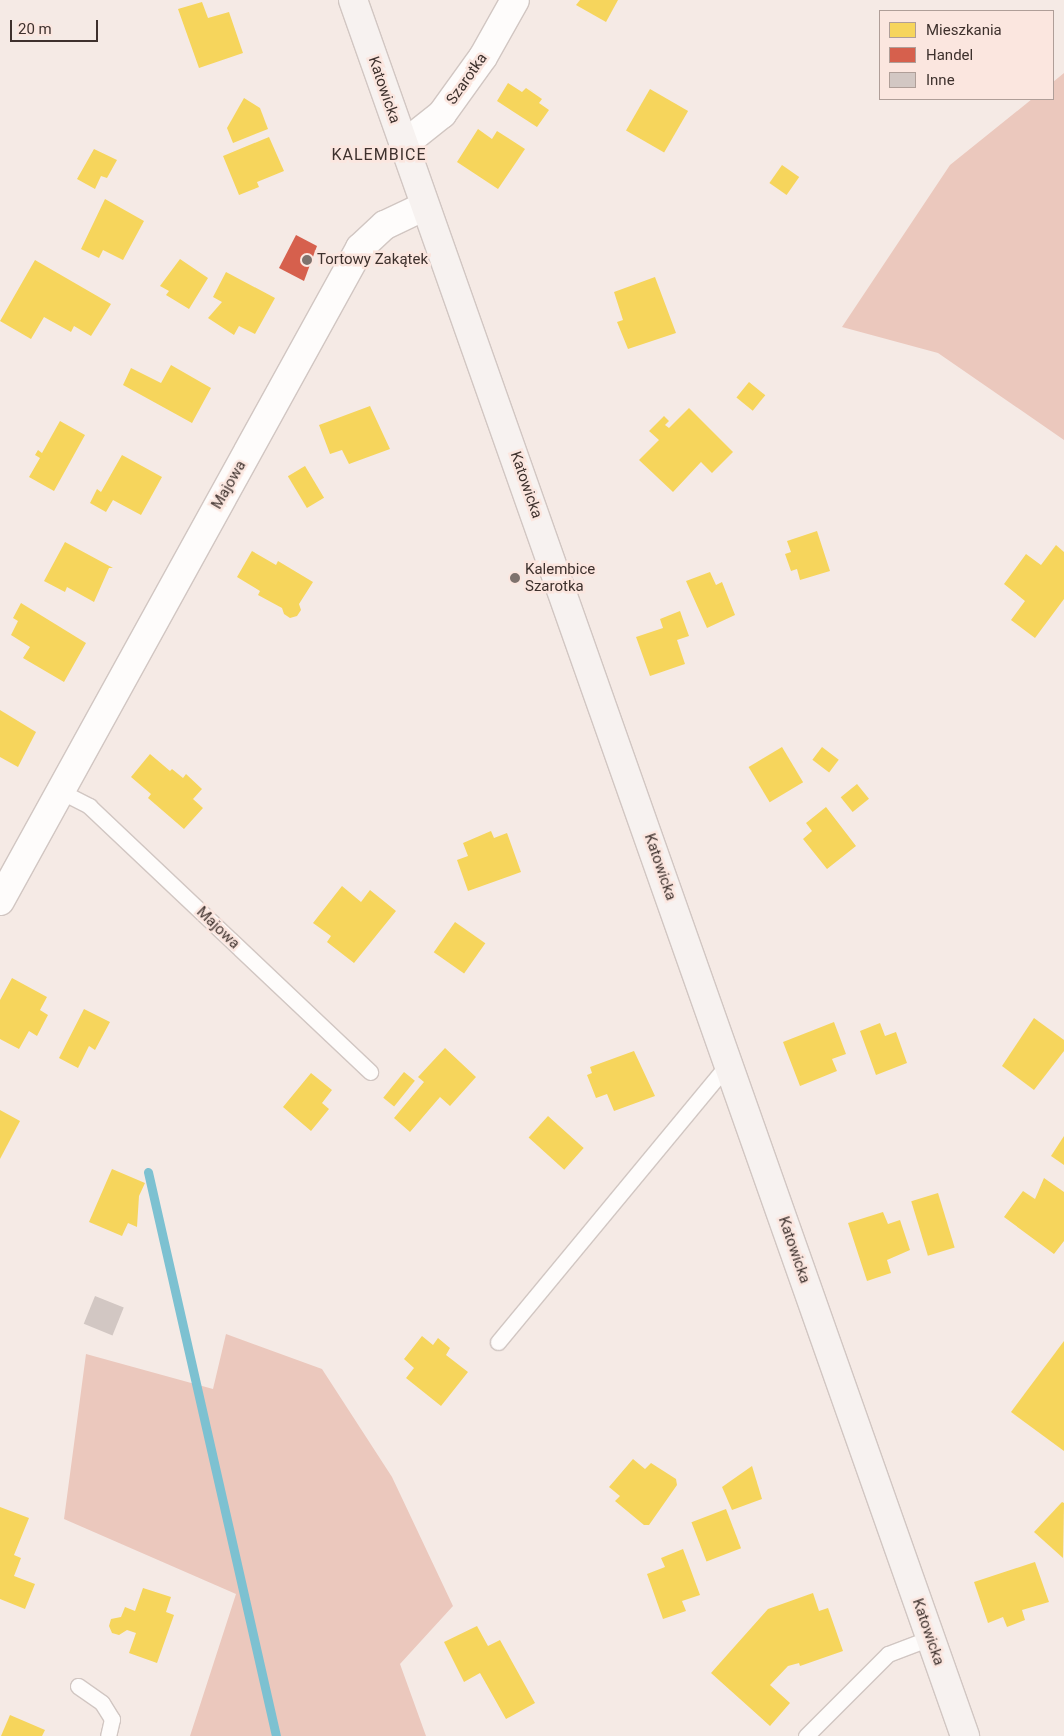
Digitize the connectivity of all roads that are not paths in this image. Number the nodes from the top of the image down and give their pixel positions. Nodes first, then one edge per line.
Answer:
1 (352, 0) edge
2 (515, 0) edge
3 (402, 145) junction
4 (425, 206) junction
5 (60, 791) junction
6 (0, 901) edge
7 (729, 1063) junction
8 (370, 1072) dead end
9 (498, 1342) dead end
10 (930, 1638) junction
11 (78, 1686) dead end
12 (108, 1736) edge
13 (806, 1736) edge
14 (965, 1736) edge

1 - 3 main road, Katowicka
2 - 3 street, Szarotka
3 - 4 main road, Katowicka
4 - 5 street, Majowa
4 - 7 main road, Katowicka
5 - 6 street, Majowa
5 - 8 lane, Majowa
7 - 9 lane
7 - 10 main road, Katowicka
10 - 13 lane
10 - 14 main road, Katowicka
11 - 12 lane

